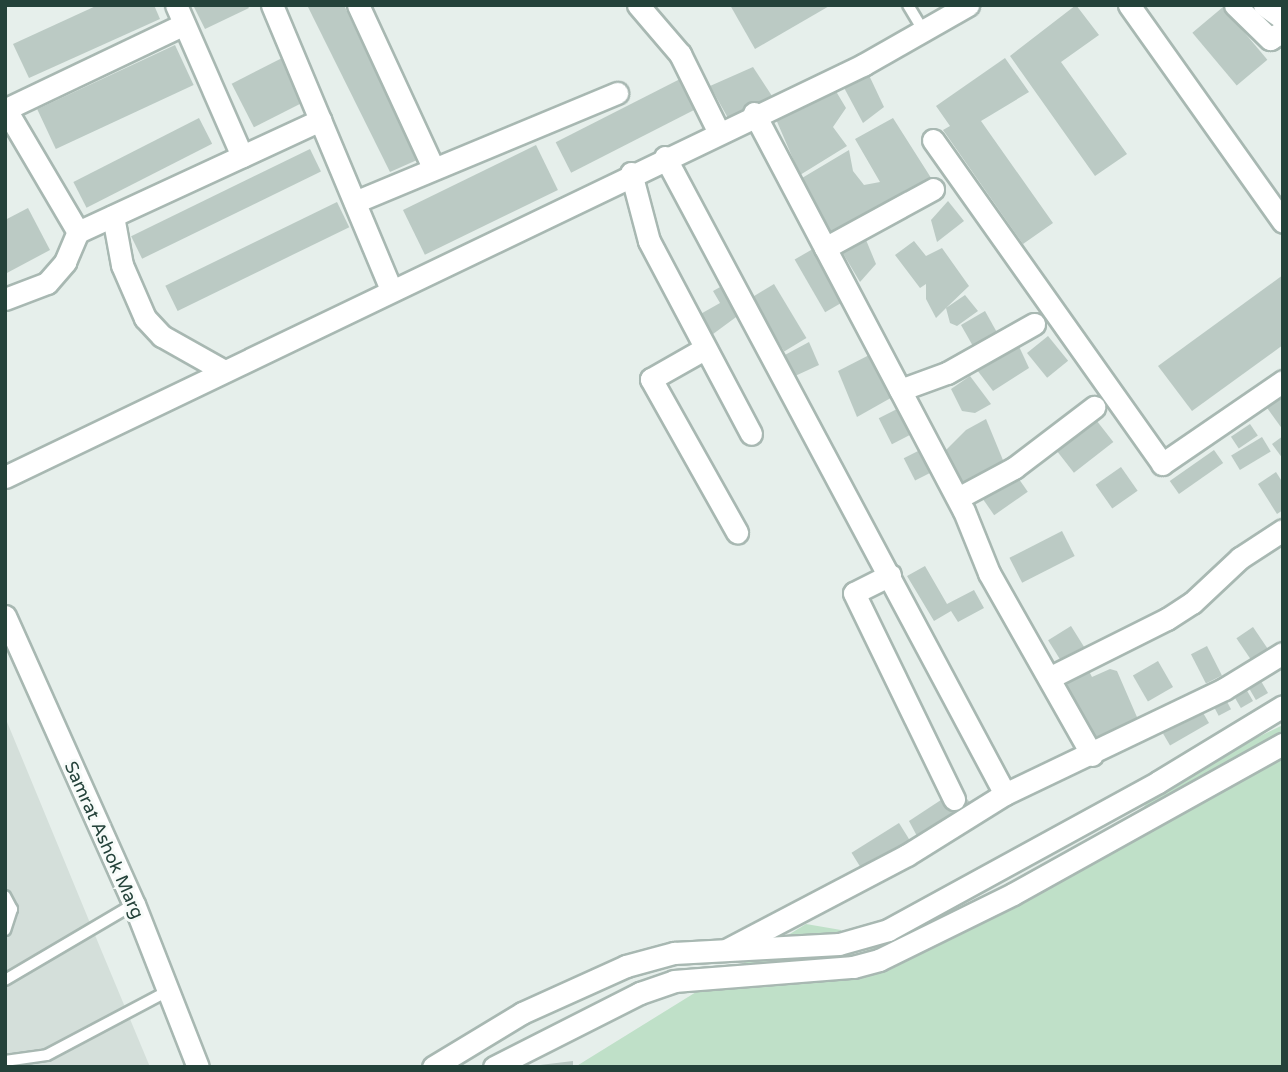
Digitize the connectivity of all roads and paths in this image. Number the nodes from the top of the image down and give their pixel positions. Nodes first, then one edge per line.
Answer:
1 (272, 5) edge
2 (358, 5) edge
3 (638, 5) edge
4 (908, 5) edge
5 (968, 5) edge
6 (1129, 5) edge
7 (1235, 5) edge
8 (1264, 5) edge
9 (180, 15) edge
10 (1283, 19) edge
11 (1283, 31) edge
12 (925, 33) junction
13 (617, 93) dead end
14 (6, 108) edge
15 (754, 113) junction
16 (320, 120) junction
17 (718, 131) junction
18 (933, 140) dead end
19 (242, 156) junction
20 (665, 157) junction
21 (433, 167) junction
22 (631, 173) junction
23 (933, 189) dead end
24 (355, 202) junction
25 (113, 216) junction
26 (1283, 222) edge
27 (78, 232) junction
28 (825, 248) junction
29 (391, 289) junction
30 (5, 299) edge
31 (1034, 324) dead end
32 (704, 349) junction
33 (224, 371) junction
34 (1283, 381) edge
35 (900, 390) junction
36 (1094, 407) dead end
37 (751, 434) dead end
38 (5, 477) edge
39 (958, 498) junction
40 (1283, 530) edge
41 (737, 533) dead end
42 (890, 575) junction
43 (5, 616) edge
44 (1283, 653) edge
45 (1049, 678) junction
46 (1283, 706) edge
47 (1283, 744) edge
48 (1092, 755) junction
49 (1005, 794) junction
50 (954, 799) dead end
51 (5, 896) edge
52 (134, 904) junction
53 (5, 930) edge
54 (728, 949) junction
55 (7, 976) edge
56 (168, 991) junction
57 (5, 1061) edge
58 (198, 1067) edge
59 (433, 1067) edge
60 (494, 1067) edge

1 - 16 street
2 - 21 street
3 - 17 street
4 - 12 lane
5 - 12 street
6 - 26 street
7 - 11 street
8 - 10 street
9 - 14 street
9 - 19 street
12 - 15 street
13 - 21 street
14 - 27 street
15 - 17 street
15 - 28 street
16 - 19 street
16 - 24 street
17 - 20 street
18 - 34 street
19 - 25 street
20 - 22 street
20 - 42 street
21 - 24 street
22 - 29 street
22 - 32 street
23 - 28 street
24 - 29 street
25 - 27 street
25 - 33 street
27 - 30 street
28 - 35 street
29 - 33 street
31 - 35 street
32 - 37 street
32 - 41 street
33 - 38 street
35 - 39 street
36 - 39 street
39 - 45 street
40 - 45 street
42 - 49 street
42 - 50 street
43 - 52 street, Samrat Ashok Marg
44 - 48 street
45 - 48 street
46 - 54 street
47 - 60 street
48 - 49 street
49 - 54 street
51 - 53 lane
52 - 55 lane
52 - 56 street, Samrat Ashok Marg
54 - 59 street
56 - 57 lane
56 - 58 street, Samrat Ashok Marg

